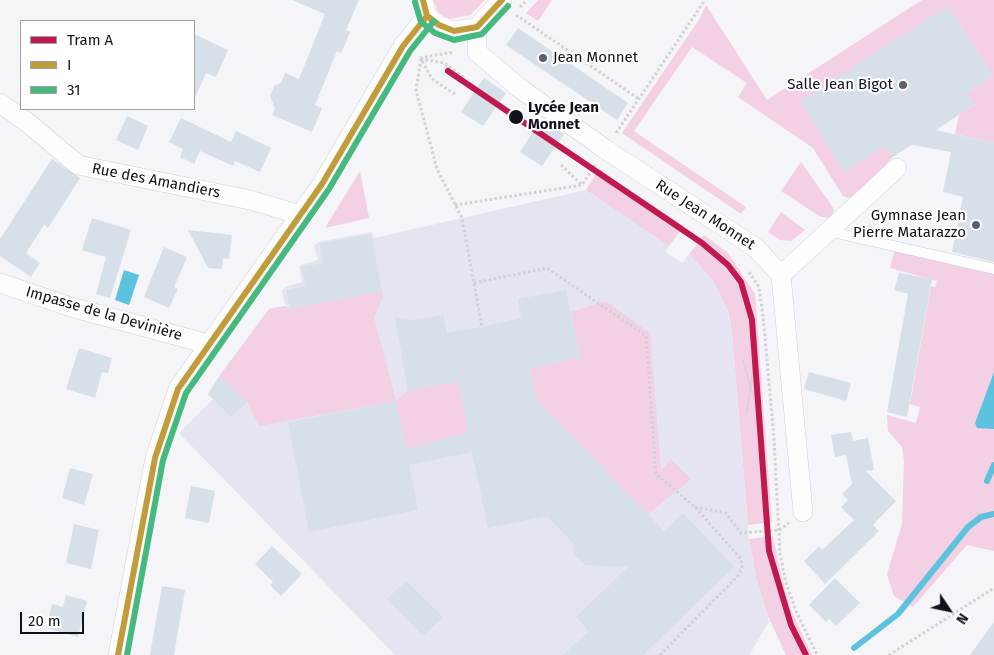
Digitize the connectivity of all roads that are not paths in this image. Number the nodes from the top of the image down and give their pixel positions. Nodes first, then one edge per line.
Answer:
1 (501, 0) edge
2 (425, 8) edge
3 (476, 27) junction
4 (0, 103) edge
5 (896, 168) dead end
6 (301, 215) junction
7 (828, 231) junction
8 (994, 269) edge
9 (781, 275) junction
10 (0, 283) edge
11 (208, 344) junction
12 (803, 512) road end
13 (118, 655) edge

1 - 3 street
2 - 3 street
2 - 6 street
3 - 9 street, Rue Jean Monnet
4 - 6 street, Rue des Amandiers
5 - 7 street
6 - 11 street
7 - 8 lane
7 - 9 street
9 - 12 street
10 - 11 street, Impasse de la Devinière
11 - 13 street

